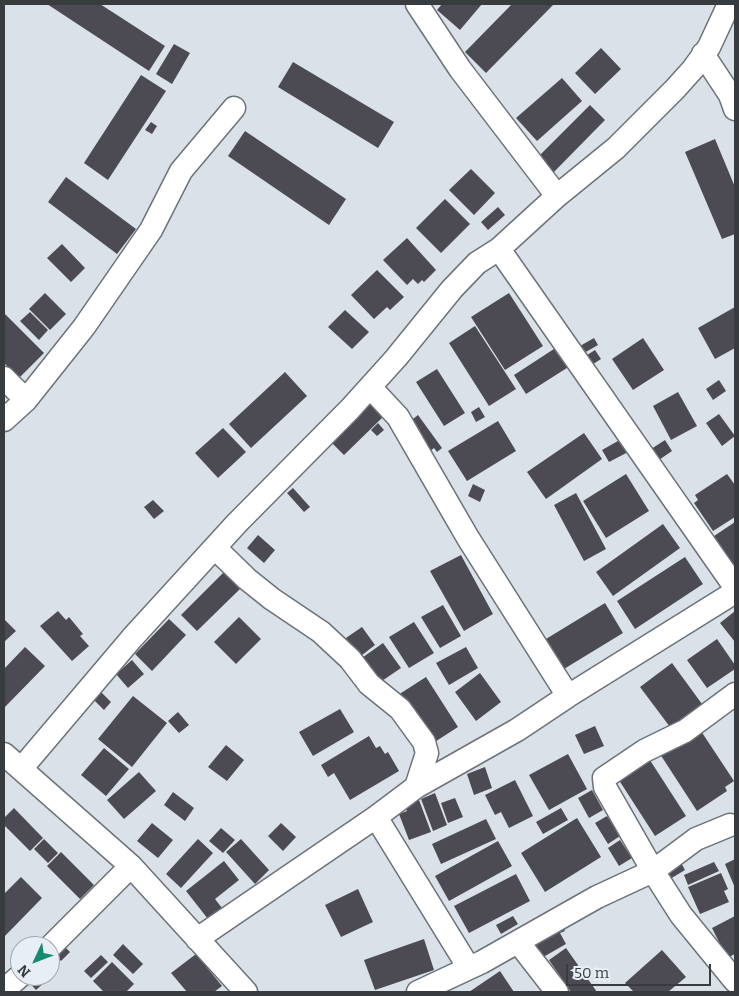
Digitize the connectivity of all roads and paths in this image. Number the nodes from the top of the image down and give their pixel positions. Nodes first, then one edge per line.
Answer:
1 (417, 4) edge
2 (729, 4) edge
3 (704, 54) junction
4 (234, 108) dead end
5 (735, 109) edge
6 (557, 196) junction
7 (499, 249) junction
8 (4, 378) edge
9 (370, 387) junction
10 (26, 400) junction
11 (4, 420) edge
12 (215, 548) junction
13 (735, 587) edge
14 (735, 592) edge
15 (735, 694) edge
16 (568, 696) junction
17 (4, 754) edge
18 (21, 769) junction
19 (416, 787) junction
20 (376, 817) junction
21 (730, 825) dead end
22 (131, 866) junction
23 (653, 871) junction
24 (60, 937) edge
25 (197, 939) junction
26 (516, 943) junction
27 (469, 968) junction
28 (735, 981) edge
29 (246, 992) edge
30 (418, 992) edge
31 (557, 992) edge

1 - 6 street
2 - 3 street
3 - 5 street
3 - 6 street
4 - 10 street
6 - 7 street
7 - 9 street
7 - 13 street
8 - 10 street
9 - 12 street
9 - 16 street
10 - 11 street
12 - 18 street
12 - 19 street
14 - 16 street
15 - 23 street
16 - 19 street
17 - 18 street
18 - 22 street
19 - 20 street
20 - 25 street
20 - 27 street
21 - 23 street
22 - 24 street
22 - 25 street
23 - 26 street
23 - 28 street
25 - 29 street
26 - 27 street
26 - 31 street
27 - 30 street

